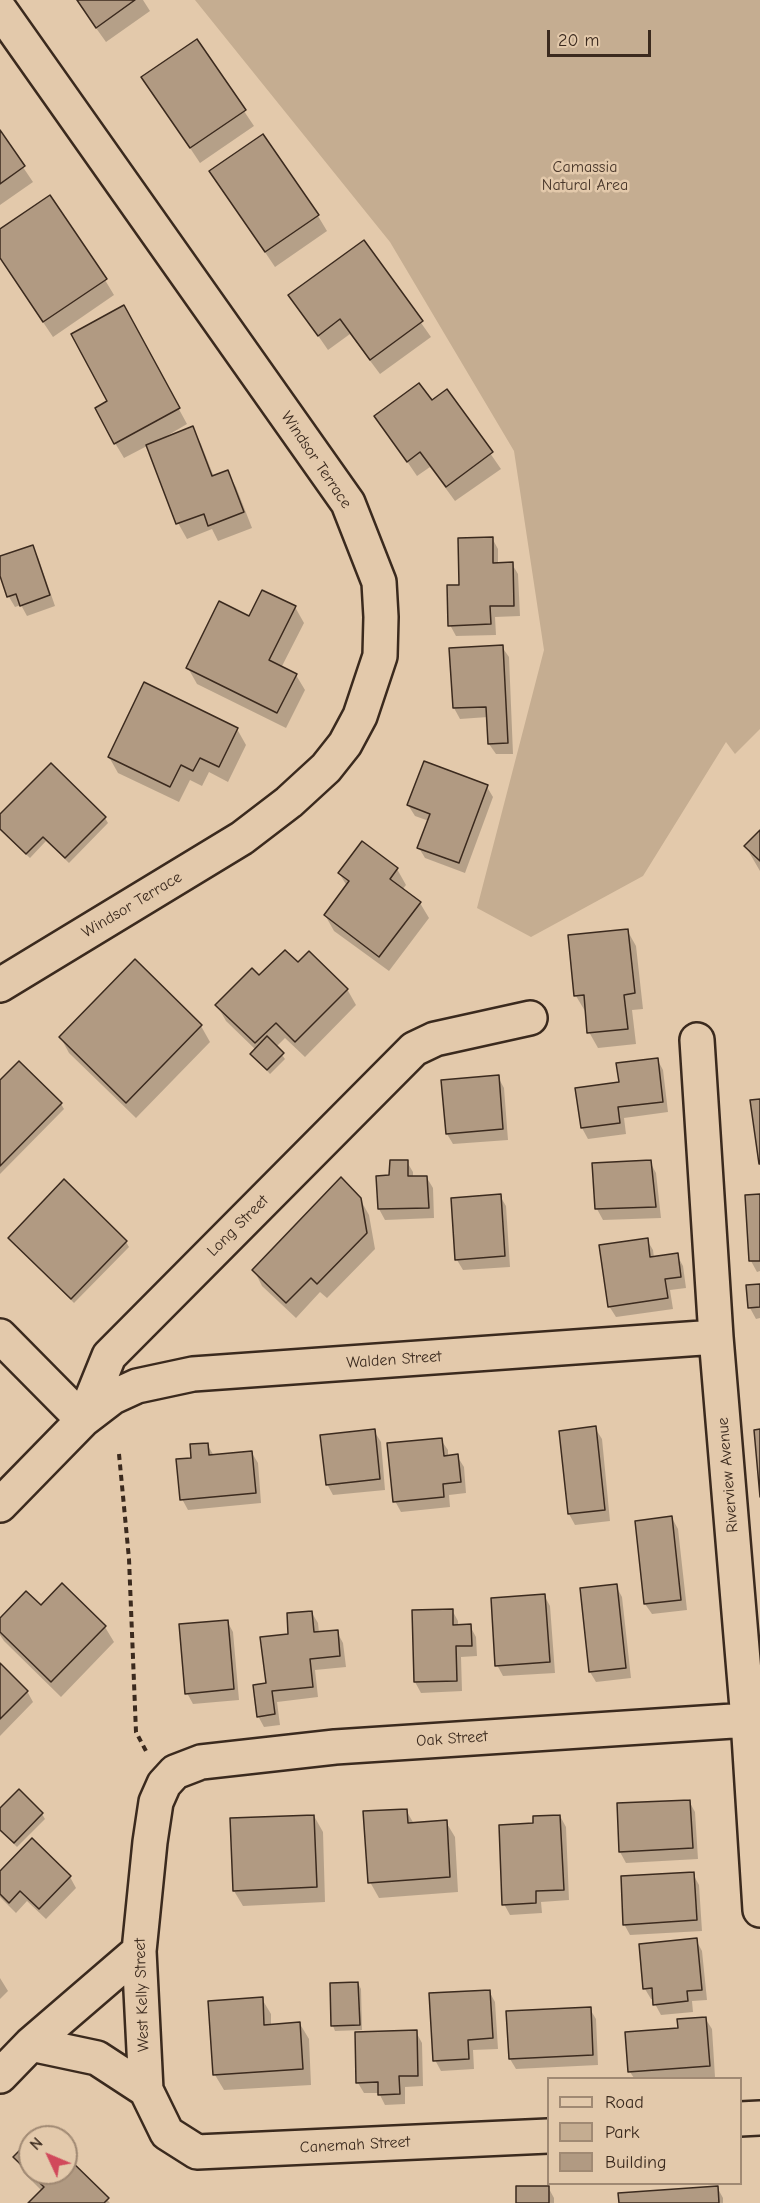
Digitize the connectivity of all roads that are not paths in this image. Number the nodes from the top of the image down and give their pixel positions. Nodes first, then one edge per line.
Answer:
1 (0, 10) edge
2 (0, 985) edge
3 (530, 1018) dead end
4 (698, 1040) dead end
5 (0, 1336) edge
6 (716, 1337) junction
7 (83, 1420) junction
8 (0, 1505) edge
9 (748, 1720) junction
10 (164, 1784) joint
11 (760, 1910) edge
12 (139, 1950) junction
13 (31, 2044) junction
14 (0, 2076) edge
15 (146, 2090) junction
16 (760, 2118) edge
17 (742, 2119) edge
18 (167, 2133) joint
19 (547, 2136) edge

1 - 2 street, Windsor Terrace
3 - 7 street, Long Street
4 - 6 street, Riverview Avenue
5 - 7 street
6 - 7 street, Walden Street
6 - 9 street, Riverview Avenue
7 - 8 street, Long Street
9 - 10 street, Oak Street
9 - 11 street, Riverview Avenue
10 - 12 street, West Kelly Street
12 - 13 street
12 - 15 street, West Kelly Street
13 - 14 street
13 - 15 street
15 - 18 street, West Kelly Street
16 - 17 street
18 - 19 street, Canemah Street

